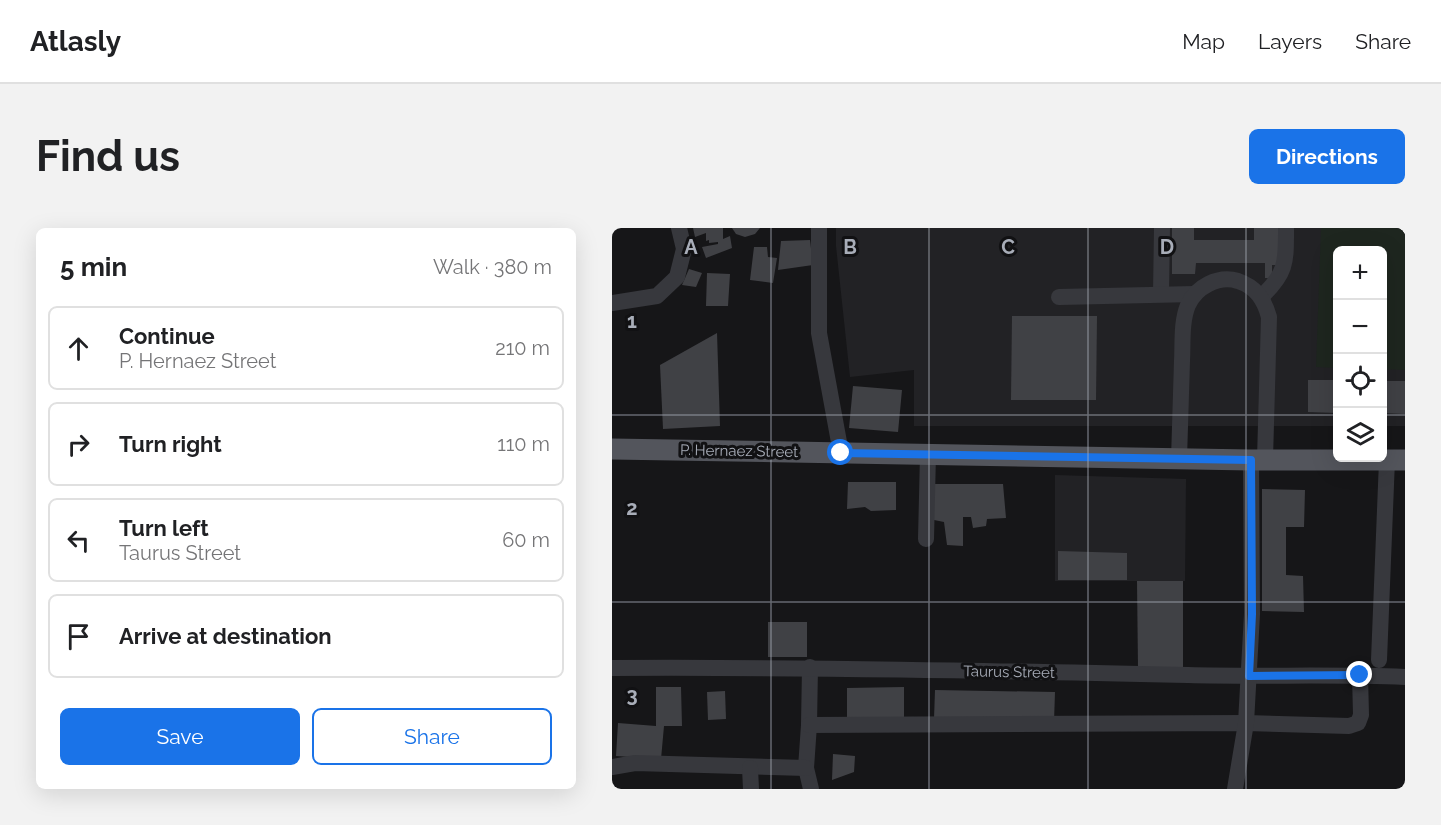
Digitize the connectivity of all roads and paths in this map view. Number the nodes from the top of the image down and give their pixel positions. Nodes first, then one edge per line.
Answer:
1 (679, 228) edge
2 (819, 228) edge
3 (1162, 228) edge
4 (1286, 228) edge
5 (1161, 294) junction
6 (1195, 294) junction
7 (1059, 297) dead end
8 (1261, 297) junction
9 (612, 303) edge
10 (612, 449) edge
11 (841, 453) junction
12 (928, 454) junction
13 (1179, 459) junction
14 (1258, 459) junction
15 (1396, 460) edge
16 (926, 539) dead end
17 (1379, 660) dead end
18 (612, 668) edge
19 (810, 668) junction
20 (1360, 675) junction
21 (1249, 676) junction
22 (1405, 677) edge
23 (1246, 723) junction
24 (809, 725) junction
25 (612, 767) edge
26 (750, 768) junction
27 (806, 768) junction
28 (751, 789) edge
29 (810, 789) edge
30 (1235, 789) edge

1 - 9 street
2 - 11 street
3 - 5 street
4 - 8 street
5 - 6 street
5 - 7 street
6 - 8 street
6 - 13 street
8 - 14 street
10 - 11 main road, P. Hernaez Street
11 - 12 main road, P. Hernaez Street
12 - 13 main road, P. Hernaez Street
12 - 16 street
13 - 14 main road, P. Hernaez Street
14 - 15 main road, P. Hernaez Street
14 - 21 street
15 - 17 street
18 - 19 street, Taurus Street
19 - 21 street, Taurus Street
19 - 24 street
20 - 21 street, Taurus Street
20 - 22 street, Taurus Street
20 - 23 street
21 - 23 street
23 - 24 street
23 - 30 street
24 - 27 street
25 - 26 street
26 - 27 street
26 - 28 street
27 - 29 street

